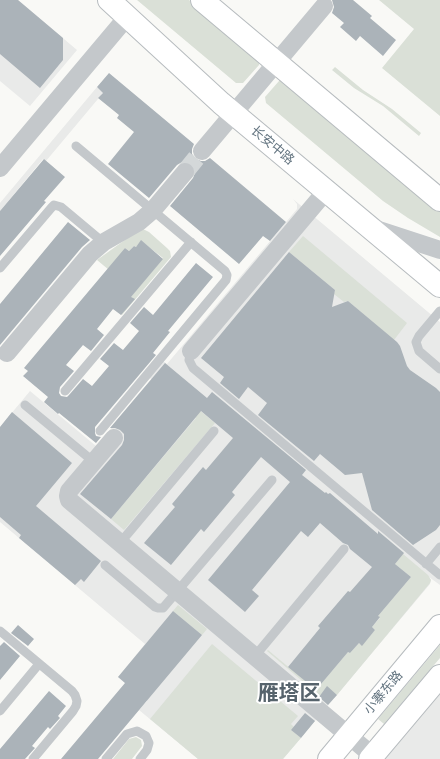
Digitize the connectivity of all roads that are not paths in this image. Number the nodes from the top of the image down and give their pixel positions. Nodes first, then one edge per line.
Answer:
1 (109, 0) edge
2 (202, 0) edge
3 (324, 6) dead end
4 (127, 17) junction
5 (276, 62) junction
6 (234, 113) junction
7 (76, 146) dead end
8 (202, 151) tunnel mouth
9 (0, 168) edge
10 (185, 172) tunnel mouth
11 (326, 190) junction
12 (440, 200) edge
13 (153, 210) junction
14 (362, 220) junction
15 (190, 242) junction
16 (104, 243) junction
17 (440, 250) edge
18 (0, 268) edge
19 (440, 286) edge
20 (440, 310) edge
21 (191, 351) joint
22 (7, 353) dead end
23 (440, 369) edge
24 (65, 391) dead end
25 (25, 404) dead end
26 (214, 431) dead end
27 (107, 434) joint
28 (94, 462) junction
29 (272, 480) dead end
30 (120, 543) junction
31 (440, 547) edge
32 (344, 549) dead end
33 (426, 564) junction
34 (105, 565) dead end
35 (440, 575) edge
36 (178, 591) junction
37 (440, 626) edge
38 (0, 631) edge
39 (255, 656) junction
40 (39, 664) junction
41 (440, 676) edge
42 (0, 711) edge
43 (349, 735) junction
44 (372, 757) edge
45 (33, 759) edge
46 (106, 759) edge
47 (140, 759) edge
48 (329, 759) edge

1 - 4 main road, 长安中路
2 - 5 main road
3 - 5 street
4 - 6 main road, 长安中路
4 - 9 street
5 - 6 street
5 - 12 main road
6 - 8 street
6 - 11 main road, 长安中路
7 - 13 lane
10 - 13 street
11 - 14 main road, 长安中路
11 - 21 street
13 - 15 lane
13 - 16 street
14 - 17 street
14 - 19 main road, 长安中路
15 - 24 lane
15 - 27 lane
16 - 18 lane
16 - 22 street
20 - 23 lane
21 - 33 lane
25 - 28 lane
26 - 30 lane
27 - 28 street
28 - 30 street
29 - 36 lane
30 - 36 street
31 - 33 lane
32 - 39 lane
33 - 35 lane
34 - 36 lane
36 - 39 street
37 - 43 main road, 小寨东路
38 - 40 lane
39 - 43 street
40 - 42 lane
40 - 45 lane
41 - 44 main road
43 - 44 street
43 - 48 main road, 小寨东路
46 - 47 lane

